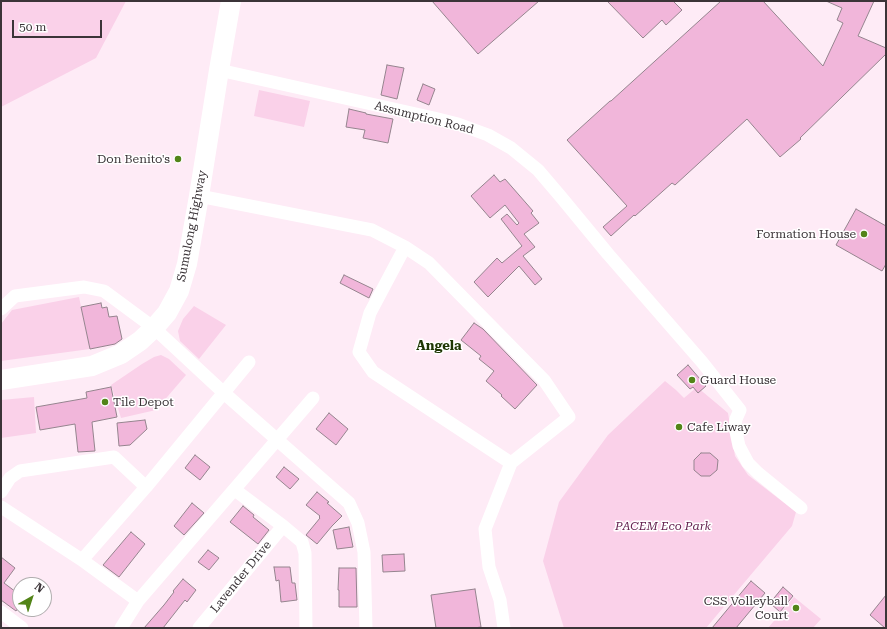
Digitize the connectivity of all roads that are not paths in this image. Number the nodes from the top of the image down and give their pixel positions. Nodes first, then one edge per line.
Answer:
1 (231, 1) edge
2 (219, 70) junction
3 (199, 196) junction
4 (405, 247) junction
5 (1, 309) edge
6 (154, 328) junction
7 (249, 362) dead end
8 (1, 380) edge
9 (224, 393) junction
10 (313, 398) dead end
11 (277, 440) junction
12 (510, 464) junction
13 (146, 487) junction
14 (235, 490) junction
15 (1, 492) edge
16 (1, 507) edge
17 (801, 508) dead end
18 (283, 526) junction
19 (82, 560) junction
20 (138, 601) junction
21 (1, 612) edge
22 (22, 628) edge
23 (121, 628) edge
24 (199, 628) edge
25 (306, 628) edge
26 (366, 628) edge
27 (504, 628) edge

1 - 2 main road, Sumulong Highway
2 - 3 main road, Sumulong Highway
2 - 17 street, Assumption Road
3 - 4 street
3 - 6 main road, Sumulong Highway
4 - 12 street
4 - 12 street
5 - 6 street
6 - 8 main road, Sumulong Highway
6 - 9 street
7 - 9 street
9 - 11 street
9 - 13 street
10 - 11 street
11 - 14 street
11 - 26 street
12 - 27 street
13 - 15 street
13 - 19 street
14 - 18 street
14 - 20 street
16 - 19 street
18 - 24 street, Lavender Drive
18 - 25 street
19 - 20 street
20 - 23 street
21 - 22 street

